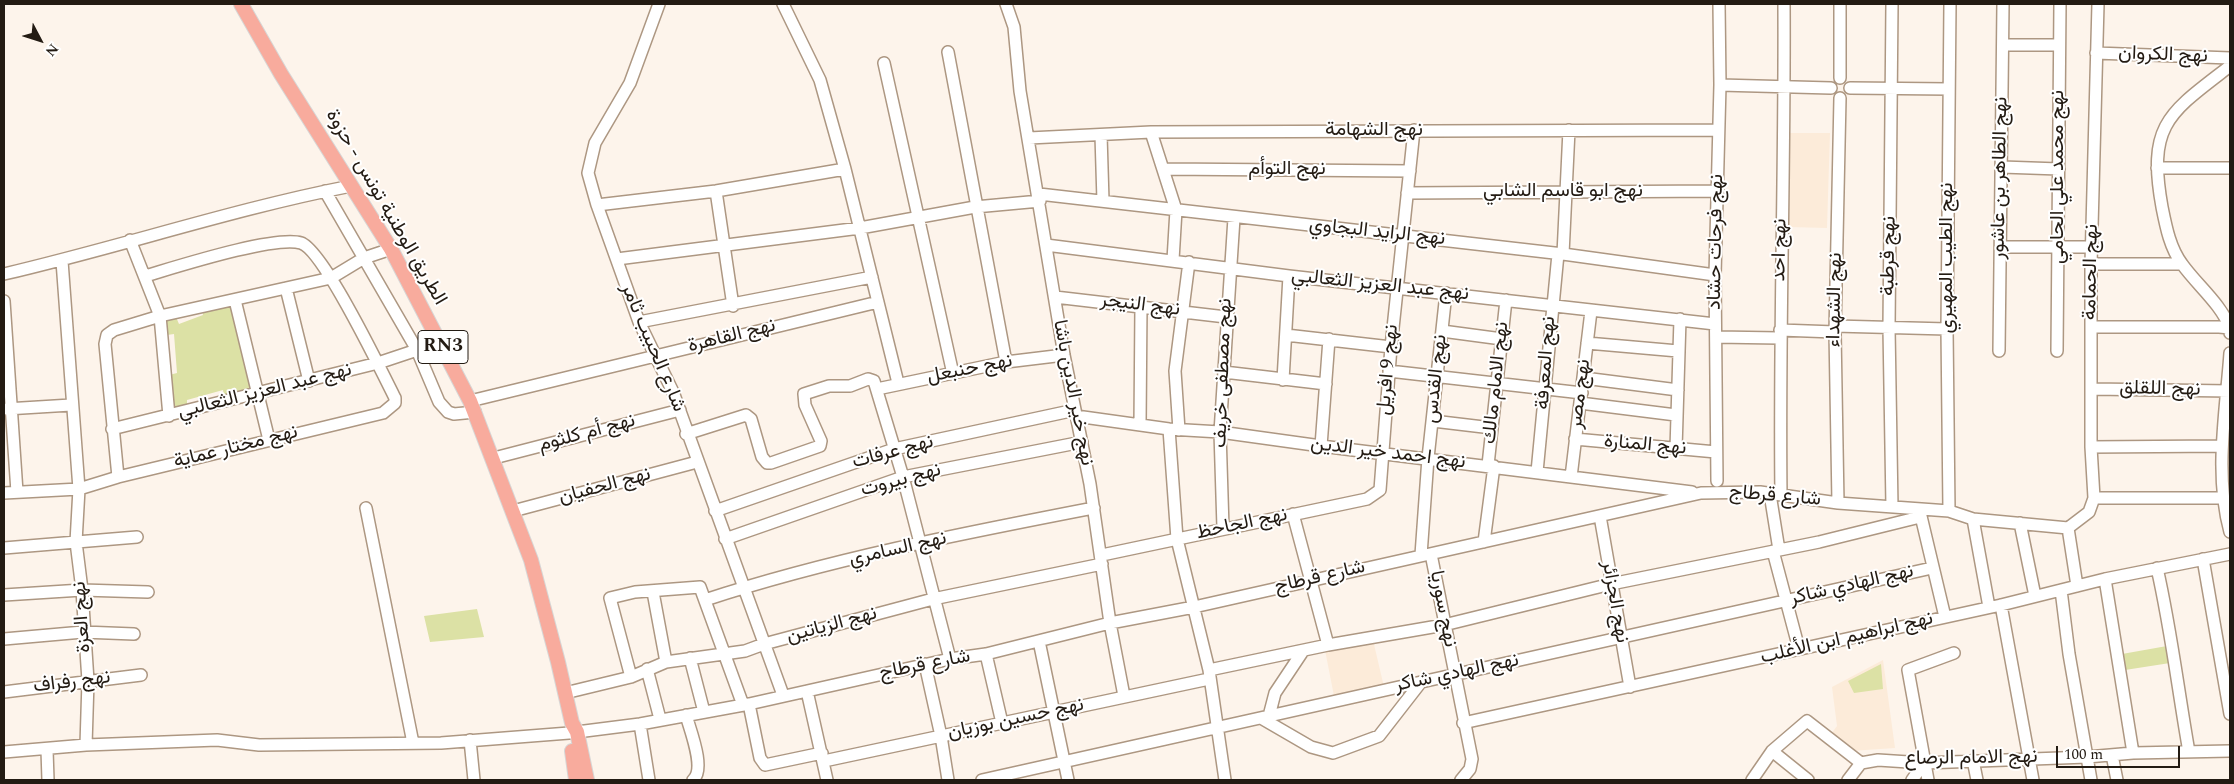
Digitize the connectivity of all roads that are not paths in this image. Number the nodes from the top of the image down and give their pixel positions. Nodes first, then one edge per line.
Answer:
1 (241, 4) edge
2 (659, 4) edge
3 (783, 4) edge
4 (1006, 4) edge
5 (1718, 4) edge
6 (1784, 4) edge
7 (1840, 4) edge
8 (1892, 4) edge
9 (1950, 4) edge
10 (2003, 4) edge
11 (2060, 4) edge
12 (2098, 4) edge
13 (2003, 45) junction
14 (2059, 45) junction
15 (948, 52) dead end
16 (2096, 53) junction
17 (2230, 58) edge
18 (884, 63) dead end
19 (2230, 66) edge
20 (1840, 78) junction
21 (1720, 85) junction
22 (1784, 87) junction
23 (1831, 88) junction
24 (1850, 88) junction
25 (1893, 88) junction
26 (1949, 89) junction
27 (1840, 98) junction
28 (1414, 130) junction
29 (1569, 130) junction
30 (1718, 130) junction
31 (1151, 132) junction
32 (1101, 134) junction
33 (1029, 138) junction
34 (2002, 167) junction
35 (2059, 168) junction
36 (2157, 168) junction
37 (2230, 168) edge
38 (845, 169) junction
39 (1164, 169) junction
40 (1410, 171) junction
41 (351, 186) junction
42 (325, 191) junction
43 (716, 191) junction
44 (1718, 191) junction
45 (1565, 192) junction
46 (1407, 193) junction
47 (1039, 197) junction
48 (1104, 201) junction
49 (597, 205) junction
50 (976, 207) junction
51 (1176, 210) junction
52 (919, 216) junction
53 (1234, 218) junction
54 (860, 228) junction
55 (1403, 236) junction
56 (130, 240) junction
57 (723, 244) junction
58 (1046, 245) junction
59 (2058, 246) junction
60 (2001, 247) junction
61 (2092, 247) junction
62 (391, 249) junction
63 (1560, 254) junction
64 (364, 258) junction
65 (616, 259) junction
66 (1173, 260) junction
67 (62, 261) junction
68 (1189, 262) junction
69 (2091, 264) junction
70 (2182, 264) junction
71 (1230, 267) junction
72 (4, 274) edge
73 (1715, 275) junction
74 (145, 276) junction
75 (1289, 276) junction
76 (872, 277) junction
77 (331, 278) junction
78 (286, 288) junction
79 (1397, 288) junction
80 (1446, 292) junction
81 (1055, 297) junction
82 (235, 300) junction
83 (1506, 300) junction
84 (4, 301) edge
85 (878, 302) junction
86 (733, 306) junction
87 (1141, 306) junction
88 (1551, 306) junction
89 (1182, 311) junction
90 (1591, 311) junction
91 (160, 316) junction
92 (1226, 317) junction
93 (1680, 319) junction
94 (639, 322) junction
95 (1715, 324) junction
96 (2091, 327) junction
97 (1889, 328) junction
98 (2230, 328) edge
99 (1835, 329) junction
100 (1947, 329) junction
101 (1442, 332) junction
102 (2230, 333) edge
103 (1780, 334) junction
104 (1286, 335) junction
105 (1716, 337) junction
106 (439, 339) junction
107 (1329, 339) junction
108 (1502, 339) junction
109 (1588, 343) junction
110 (1391, 347) junction
111 (417, 350) junction
112 (1678, 351) junction
113 (1999, 351) dead end
114 (2057, 351) dead end
115 (2230, 353) edge
116 (1064, 355) junction
117 (655, 356) junction
118 (1006, 362) junction
119 (378, 363) junction
120 (1390, 371) junction
121 (1224, 372) junction
122 (954, 374) junction
123 (1437, 376) junction
124 (1584, 378) junction
125 (1283, 380) junction
126 (310, 381) junction
127 (1498, 382) junction
128 (898, 383) junction
129 (1326, 384) junction
130 (876, 386) junction
131 (2093, 388) junction
132 (1546, 390) junction
133 (1678, 390) junction
134 (2229, 391) edge
135 (259, 392) junction
136 (1581, 398) junction
137 (71, 406) junction
138 (472, 406) junction
139 (7, 409) edge
140 (680, 410) junction
141 (1076, 413) junction
142 (169, 416) junction
143 (1676, 416) junction
144 (1432, 421) junction
145 (1140, 426) junction
146 (1492, 428) junction
147 (112, 429) junction
148 (1174, 429) junction
149 (1220, 432) junction
150 (686, 434) junction
151 (1576, 439) junction
152 (269, 440) junction
153 (1082, 442) junction
154 (1321, 446) junction
155 (2222, 446) junction
156 (2091, 447) junction
157 (1676, 448) junction
158 (894, 449) junction
159 (1716, 452) junction
160 (1382, 453) junction
161 (494, 458) junction
162 (1428, 458) junction
163 (697, 462) junction
164 (1491, 466) junction
165 (1537, 472) junction
166 (1571, 476) junction
167 (118, 477) junction
168 (903, 477) junction
169 (1717, 480) dead end
170 (79, 489) junction
171 (1380, 490) joint
172 (17, 492) junction
173 (4, 493) edge
174 (1701, 493) junction
175 (1776, 494) junction
176 (2094, 498) junction
177 (2223, 498) junction
178 (1838, 503) junction
179 (1892, 507) junction
180 (366, 508) dead end
181 (1094, 508) junction
182 (716, 510) junction
183 (513, 511) junction
184 (1949, 511) junction
185 (1920, 513) junction
186 (1293, 514) junction
187 (1600, 516) junction
188 (1973, 519) junction
189 (2020, 523) junction
190 (1223, 528) junction
191 (2068, 528) junction
192 (2230, 532) edge
193 (137, 537) dead end
194 (725, 539) junction
195 (1177, 539) junction
196 (76, 542) junction
197 (1484, 542) junction
198 (919, 544) junction
199 (4, 548) edge
200 (1776, 551) junction
201 (2230, 554) edge
202 (1426, 555) junction
203 (2203, 559) junction
204 (1102, 560) junction
205 (1932, 568) junction
206 (2157, 568) junction
207 (2105, 579) junction
208 (1310, 580) junction
209 (1611, 584) junction
210 (2077, 586) junction
211 (742, 588) junction
212 (82, 590) junction
213 (2061, 590) junction
214 (148, 592) dead end
215 (653, 592) junction
216 (4, 595) edge
217 (2035, 596) junction
218 (933, 599) junction
219 (706, 600) junction
220 (1787, 601) junction
221 (2001, 605) junction
222 (1194, 607) junction
223 (1989, 607) junction
224 (1945, 617) junction
225 (1110, 623) junction
226 (1444, 625) junction
227 (83, 632) junction
228 (134, 634) dead end
229 (4, 639) edge
230 (1620, 639) junction
231 (1039, 642) junction
232 (764, 644) junction
233 (1328, 645) junction
234 (1799, 650) junction
235 (1303, 651) junction
236 (986, 654) junction
237 (1954, 654) dead end
238 (723, 655) junction
239 (690, 658) junction
240 (950, 659) junction
241 (666, 662) junction
242 (925, 664) junction
243 (647, 669) junction
244 (1454, 674) junction
245 (141, 675) dead end
246 (1209, 675) junction
247 (631, 676) junction
248 (88, 681) junction
249 (1421, 682) junction
250 (1630, 687) junction
251 (807, 691) junction
252 (4, 692) edge
253 (565, 693) junction
254 (782, 695) junction
255 (1124, 696) junction
256 (746, 704) junction
257 (704, 712) junction
258 (1053, 713) junction
259 (2230, 714) edge
260 (686, 715) junction
261 (1265, 717) junction
262 (660, 719) junction
263 (1002, 723) junction
264 (1463, 723) junction
265 (640, 724) junction
266 (572, 729) junction
267 (1217, 729) junction
268 (941, 736) junction
269 (470, 740) junction
270 (413, 744) junction
271 (86, 745) junction
272 (46, 750) junction
273 (1772, 751) junction
274 (2230, 751) edge
275 (4, 752) edge
276 (2189, 752) junction
277 (2133, 753) junction
278 (2112, 755) junction
279 (823, 757) junction
280 (2087, 757) junction
281 (2029, 758) junction
282 (1973, 760) junction
283 (1064, 762) junction
284 (1862, 763) junction
285 (1924, 763) junction
286 (48, 780) edge
287 (474, 780) edge
288 (576, 780) edge
289 (587, 780) edge
290 (649, 780) edge
291 (693, 780) edge
292 (827, 780) edge
293 (948, 780) edge
294 (982, 780) edge
295 (1068, 780) edge
296 (1224, 780) edge
297 (1461, 780) edge
298 (1752, 780) edge
299 (1808, 780) edge
300 (1848, 780) edge
301 (1912, 780) edge
302 (1928, 780) edge
303 (1977, 780) edge
304 (2033, 780) edge
305 (2091, 780) edge
306 (2116, 780) edge

1 - 41 main road, الطريق الوطنية تونس - حزوة / RN3
2 - 49 street, شارع الحبيب ثامر
3 - 38 street
4 - 33 street, نهج خير الدين باشا
5 - 21 street, نهج فرحات حشاد
6 - 22 street, نهج احد
7 - 20 street
8 - 25 street, نهج قرطبة
9 - 26 street, نهج الطيب المهيري
10 - 13 street, نهج الطاهر بن عاشور
11 - 14 street, نهج محمد علي الحامي
12 - 16 street, نهج الحمامة
13 - 14 street
13 - 34 street, نهج الطاهر بن عاشور
14 - 35 street, نهج محمد علي الحامي
15 - 50 street
16 - 17 street, نهج الكروان
16 - 61 street, نهج الحمامة
18 - 52 street
19 - 36 street
20 - 23 street
20 - 24 street
21 - 22 street
21 - 30 street, نهج فرحات حشاد
22 - 23 street
22 - 103 street, نهج احد
23 - 27 street
24 - 25 street
24 - 27 street
25 - 26 street
25 - 97 street, نهج قرطبة
26 - 100 street, نهج الطيب المهيري
27 - 99 street, نهج الشهداء
28 - 29 street, نهج الشهامة
28 - 31 street, نهج الشهامة
28 - 40 street, نهج 9 افريل
29 - 30 street, نهج الشهامة
29 - 45 street, نهج المعرفة
30 - 44 street, نهج فرحات حشاد
31 - 32 street, نهج الشهامة
31 - 39 street
32 - 33 street, نهج الشهامة
32 - 48 street
33 - 47 street, نهج خير الدين باشا
34 - 35 street
34 - 60 street, نهج الطاهر بن عاشور
35 - 59 street, نهج محمد علي الحامي
36 - 37 street
36 - 70 street
38 - 43 street
38 - 54 street
39 - 40 street, نهج التوأم
39 - 51 street
40 - 46 street, نهج 9 افريل
41 - 42 street
41 - 62 main road, الطريق الوطنية تونس - حزوة / RN3
42 - 56 street
42 - 64 street, نهج القاهرة
43 - 49 street
43 - 57 street
44 - 45 street, نهج ابو قاسم الشابي
44 - 73 street, نهج فرحات حشاد
45 - 46 street, نهج ابو قاسم الشابي
45 - 63 street, نهج المعرفة
46 - 55 street, نهج 9 افريل
47 - 48 street, نهج الرايد البجاوي
47 - 50 street, نهج الرايد البجاوي
47 - 58 street, نهج خير الدين باشا
48 - 51 street, نهج الرايد البجاوي
49 - 65 street, شارع الحبيب ثامر
50 - 52 street, نهج الرايد البجاوي
50 - 118 street
51 - 53 street, نهج الرايد البجاوي
51 - 66 street
52 - 54 street, نهج الرايد البجاوي
52 - 122 street
53 - 55 street, نهج الرايد البجاوي
53 - 71 street, نهج مصطفى خريف
54 - 57 street, نهج الرايد البجاوي
54 - 76 street
55 - 63 street, نهج الرايد البجاوي
55 - 79 street, نهج 9 افريل
56 - 67 street
56 - 74 street
57 - 65 street, نهج الرايد البجاوي
57 - 86 street
58 - 66 street, نهج عبد العزيز الثعالبي
58 - 81 street, نهج خير الدين باشا
59 - 60 street
59 - 61 street
59 - 114 street, نهج محمد علي الحامي
60 - 113 street, نهج الطاهر بن عاشور
61 - 69 street, نهج الحمامة
62 - 64 street
62 - 106 main road, الطريق الوطنية تونس - حزوة / RN3
63 - 73 street, نهج الرايد البجاوي
63 - 88 street, نهج المعرفة
64 - 77 street
64 - 111 street, نهج القاهرة
65 - 94 street, شارع الحبيب ثامر
66 - 68 street, نهج عبد العزيز الثعالبي
67 - 72 street
67 - 137 street, نهج العزة
68 - 71 street, نهج عبد العزيز الثعالبي
68 - 89 street
69 - 70 street
69 - 96 street, نهج الحمامة
70 - 98 street
71 - 75 street, نهج عبد العزيز الثعالبي
71 - 92 street, نهج مصطفى خريف
73 - 95 street, نهج فرحات حشاد
74 - 77 street
74 - 91 street
75 - 79 street, نهج عبد العزيز الثعالبي
75 - 104 street
76 - 85 street
76 - 86 street
77 - 78 street
77 - 119 street
78 - 82 street
78 - 126 street
79 - 80 street, نهج عبد العزيز الثعالبي
79 - 110 street, نهج 9 افريل
80 - 83 street, نهج عبد العزيز الثعالبي
80 - 101 street, نهج القدس
81 - 87 street, نهج النيجر
81 - 116 street, نهج خير الدين باشا
82 - 91 street
82 - 135 street
83 - 88 street, نهج عبد العزيز الثعالبي
83 - 108 street, نهج الامام مالك
84 - 139 street
85 - 117 street, نهج القاهرة
85 - 128 street
86 - 94 street
87 - 89 street, نهج النيجر
87 - 145 street
88 - 90 street, نهج عبد العزيز الثعالبي
88 - 132 street, نهج المعرفة
89 - 92 street, نهج النيجر
89 - 148 street
90 - 93 street, نهج عبد العزيز الثعالبي
90 - 109 street, نهج مصر
91 - 142 street
91 - 147 street
92 - 121 street, نهج مصطفى خريف
93 - 95 street, نهج عبد العزيز الثعالبي
93 - 112 street
94 - 117 street, شارع الحبيب ثامر
95 - 105 street, نهج فرحات حشاد
96 - 98 street
96 - 131 street, نهج الحمامة
97 - 99 street
97 - 100 street
97 - 179 street, نهج قرطبة
98 - 102 street
99 - 103 street
99 - 178 street, نهج الشهداء
100 - 184 street, نهج الطيب المهيري
101 - 108 street
101 - 123 street, نهج القدس
103 - 105 street
103 - 175 street, نهج احد
104 - 107 street
104 - 125 street
105 - 159 street, نهج فرحات حشاد
106 - 111 street, نهج عبد العزيز الثعالبي
106 - 138 main road, الطريق الوطنية تونس - حزوة / RN3
107 - 110 street
107 - 129 street
108 - 127 street, نهج الامام مالك
109 - 112 street
109 - 124 street, نهج مصر
110 - 120 street, نهج 9 افريل
111 - 119 street, نهج عبد العزيز الثعالبي
111 - 138 street, نهج القاهرة
112 - 133 street
115 - 134 street
116 - 118 street, نهج حنبعل
116 - 141 street, نهج خير الدين باشا
117 - 138 street, نهج القاهرة
117 - 140 street, شارع الحبيب ثامر
118 - 122 street, نهج حنبعل
119 - 126 street, نهج عبد العزيز الثعالبي
119 - 152 street, نهج مختار عماية
120 - 123 street
120 - 160 street, نهج 9 افريل
121 - 125 street
121 - 149 street, نهج مصطفى خريف
122 - 128 street, نهج حنبعل
123 - 127 street
123 - 144 street, نهج القدس
124 - 133 street
124 - 136 street, نهج مصر
125 - 129 street
126 - 135 street, نهج عبد العزيز الثعالبي
127 - 132 street
127 - 146 street, نهج الامام مالك
128 - 130 street, نهج حنبعل
129 - 154 street
130 - 150 street, نهج حنبعل
130 - 158 street
131 - 134 street, نهج اللقلق
131 - 156 street, نهج الحمامة
132 - 136 street
132 - 165 street, نهج المعرفة
133 - 143 street
134 - 155 street
135 - 142 street, نهج عبد العزيز الثعالبي
135 - 152 street
136 - 143 street
136 - 151 street, نهج مصر
137 - 139 street
137 - 170 street, نهج العزة
138 - 161 main road, الطريق الوطنية تونس - حزوة / RN3
139 - 172 street
140 - 150 street, شارع الحبيب ثامر
140 - 161 street, نهج أم كلثوم
141 - 145 street, نهج احمد خير الدين
141 - 153 street, نهج خير الدين باشا
141 - 158 street, نهج عرفات
142 - 147 street, نهج عبد العزيز الثعالبي
143 - 157 street
144 - 146 street
144 - 162 street, نهج القدس
145 - 148 street, نهج احمد خير الدين
146 - 164 street, نهج الامام مالك
147 - 167 street
148 - 149 street, نهج احمد خير الدين
148 - 195 street
149 - 154 street, نهج احمد خير الدين
149 - 190 street, نهج مصطفى خريف
150 - 163 street, شارع الحبيب ثامر
151 - 157 street, نهج المنارة
151 - 166 street, نهج مصر
152 - 167 street, نهج مختار عماية
153 - 168 street, نهج بيروت
153 - 181 street, نهج خير الدين باشا
154 - 160 street, نهج احمد خير الدين
155 - 156 street
155 - 177 street
156 - 176 street, نهج الحمامة
157 - 159 street, نهج المنارة
158 - 168 street
158 - 182 street, نهج عرفات
159 - 169 street, نهج فرحات حشاد
160 - 162 street, نهج احمد خير الدين
160 - 171 street, نهج 9 افريل
161 - 183 main road, الطريق الوطنية تونس - حزوة / RN3
162 - 164 street, نهج احمد خير الدين
162 - 202 street, نهج القدس
163 - 182 street, شارع الحبيب ثامر
163 - 183 street, نهج الحفيان
164 - 165 street, نهج احمد خير الدين
164 - 197 street, نهج الامام مالك
165 - 166 street, نهج احمد خير الدين
166 - 174 street, نهج احمد خير الدين
167 - 170 street, نهج مختار عماية
168 - 194 street, نهج بيروت
168 - 198 street
170 - 172 street, نهج مختار عماية
170 - 196 street, نهج العزة
171 - 186 street, نهج الجاحظ
172 - 173 street, نهج مختار عماية
174 - 175 street, شارع قرطاج
174 - 187 street, شارع قرطاج
175 - 178 street, شارع قرطاج
175 - 200 street, نهج احد
176 - 177 street
176 - 191 street
177 - 192 street
178 - 179 street, شارع قرطاج
179 - 185 street, شارع قرطاج
180 - 270 street
181 - 198 street, نهج السامري
181 - 204 street, نهج خير الدين باشا
182 - 194 street, شارع الحبيب ثامر
183 - 253 main road, الطريق الوطنية تونس - حزوة / RN3
184 - 185 street, شارع قرطاج
184 - 188 street, شارع قرطاج
185 - 200 street, نهج حسين بوزيان
185 - 205 street
186 - 190 street, نهج الجاحظ
186 - 208 street
187 - 197 street, شارع قرطاج
187 - 209 street, نهج الجزائر
188 - 189 street, شارع قرطاج
188 - 223 street
189 - 191 street, شارع قرطاج
189 - 217 street
190 - 195 street, نهج الجاحظ
191 - 210 street
193 - 196 street
194 - 211 street, شارع الحبيب ثامر
195 - 204 street, نهج الجاحظ
195 - 222 street
196 - 199 street
196 - 212 street, نهج العزة
197 - 202 street, شارع قرطاج
198 - 211 street, نهج السامري
198 - 218 street
200 - 209 street, نهج حسين بوزيان
200 - 220 street, نهج احد
201 - 203 street, نهج ابراهيم ابن الأغلب
202 - 208 street, شارع قرطاج
202 - 226 street, نهج سوريا
203 - 206 street, نهج ابراهيم ابن الأغلب
203 - 259 street
204 - 218 street, نهج الزياتين
204 - 225 street, نهج خير الدين باشا
205 - 220 street, نهج الهادي شاكر
205 - 224 street
206 - 207 street, نهج ابراهيم ابن الأغلب
206 - 276 street
207 - 210 street, نهج ابراهيم ابن الأغلب
207 - 277 street
208 - 222 street, شارع قرطاج
208 - 233 street
209 - 226 street, نهج حسين بوزيان
209 - 230 street, نهج الجزائر
210 - 213 street, نهج ابراهيم ابن الأغلب
211 - 219 street, نهج السامري
211 - 232 street, شارع الحبيب ثامر
212 - 214 street
212 - 216 street
212 - 227 street, نهج العزة
213 - 217 street, نهج ابراهيم ابن الأغلب
213 - 280 street
215 - 219 street
215 - 241 street
215 - 247 street
217 - 221 street, نهج ابراهيم ابن الأغلب
218 - 232 street, نهج الزياتين
218 - 240 street
219 - 238 street
220 - 230 street, نهج الهادي شاكر
220 - 234 street, نهج احد
221 - 223 street, نهج ابراهيم ابن الأغلب
221 - 281 street
222 - 225 street, شارع قرطاج
222 - 246 street
223 - 224 street, نهج ابراهيم ابن الأغلب
224 - 234 street, نهج ابراهيم ابن الأغلب
225 - 231 street, شارع قرطاج
225 - 255 street, نهج خير الدين باشا
226 - 233 street, نهج حسين بوزيان
226 - 244 street, نهج سوريا
227 - 228 street
227 - 229 street
227 - 248 street, نهج العزة
230 - 244 street, نهج الهادي شاكر
230 - 250 street, نهج الجزائر
231 - 236 street, شارع قرطاج
231 - 258 street
232 - 238 street, نهج الزياتين
232 - 254 street, شارع الحبيب ثامر
233 - 235 street, نهج حسين بوزيان
234 - 250 street, نهج ابراهيم ابن الأغلب
235 - 246 street, نهج حسين بوزيان
235 - 261 street
236 - 240 street, شارع قرطاج
236 - 263 street
237 - 285 street
238 - 239 street, نهج الزياتين
238 - 256 street
239 - 241 street, نهج الزياتين
239 - 257 street
240 - 242 street, شارع قرطاج
241 - 243 street, نهج الزياتين
242 - 251 street, شارع قرطاج
242 - 268 street
243 - 247 street, نهج الزياتين
243 - 262 street
244 - 249 street, نهج الهادي شاكر
244 - 264 street, نهج سوريا
245 - 248 street, نهج رفراف
246 - 255 street, نهج حسين بوزيان
246 - 267 street
247 - 253 street, نهج الزياتين
248 - 252 street, نهج رفراف
248 - 271 street, نهج العزة
249 - 261 street, نهج الهادي شاكر
249 - 261 street
250 - 264 street, نهج ابراهيم ابن الأغلب
251 - 254 street, شارع قرطاج
251 - 279 street
253 - 266 main road, الطريق الوطنية تونس - حزوة / RN3
254 - 256 street, شارع قرطاج
255 - 258 street, نهج حسين بوزيان
256 - 257 street, شارع قرطاج
256 - 279 street, نهج حسين بوزيان
257 - 260 street, شارع قرطاج
258 - 263 street, نهج حسين بوزيان
258 - 283 street
260 - 262 street, شارع قرطاج
260 - 291 street
261 - 267 street, نهج الهادي شاكر
262 - 265 street, شارع قرطاج
263 - 268 street, نهج حسين بوزيان
264 - 297 street, نهج سوريا
265 - 266 street, شارع قرطاج
265 - 290 street
266 - 269 street, شارع قرطاج
266 - 288 main road, الطريق الوطنية تونس - حزوة / RN3
266 - 289 main road, الطريق الوطنية تونس - حزوة / RN3
267 - 283 street, نهج الهادي شاكر
267 - 296 street
268 - 279 street, نهج حسين بوزيان
268 - 293 street
269 - 270 street, شارع قرطاج
269 - 287 street
270 - 271 street, شارع قرطاج
271 - 272 street, شارع قرطاج
272 - 275 street, شارع قرطاج
272 - 286 street
273 - 284 street
273 - 298 street
273 - 299 street
274 - 276 street, نهج الامام الرصاع
276 - 277 street, نهج الامام الرصاع
277 - 278 street, نهج الامام الرصاع
278 - 280 street, نهج الامام الرصاع
278 - 306 street
279 - 292 street
280 - 281 street, نهج الامام الرصاع
280 - 305 street
281 - 282 street, نهج الامام الرصاع
281 - 304 street
282 - 285 street, نهج الامام الرصاع
282 - 303 street
283 - 294 street, نهج الهادي شاكر
283 - 295 street
284 - 285 street, نهج الامام الرصاع
284 - 300 street
285 - 301 street
285 - 302 street

